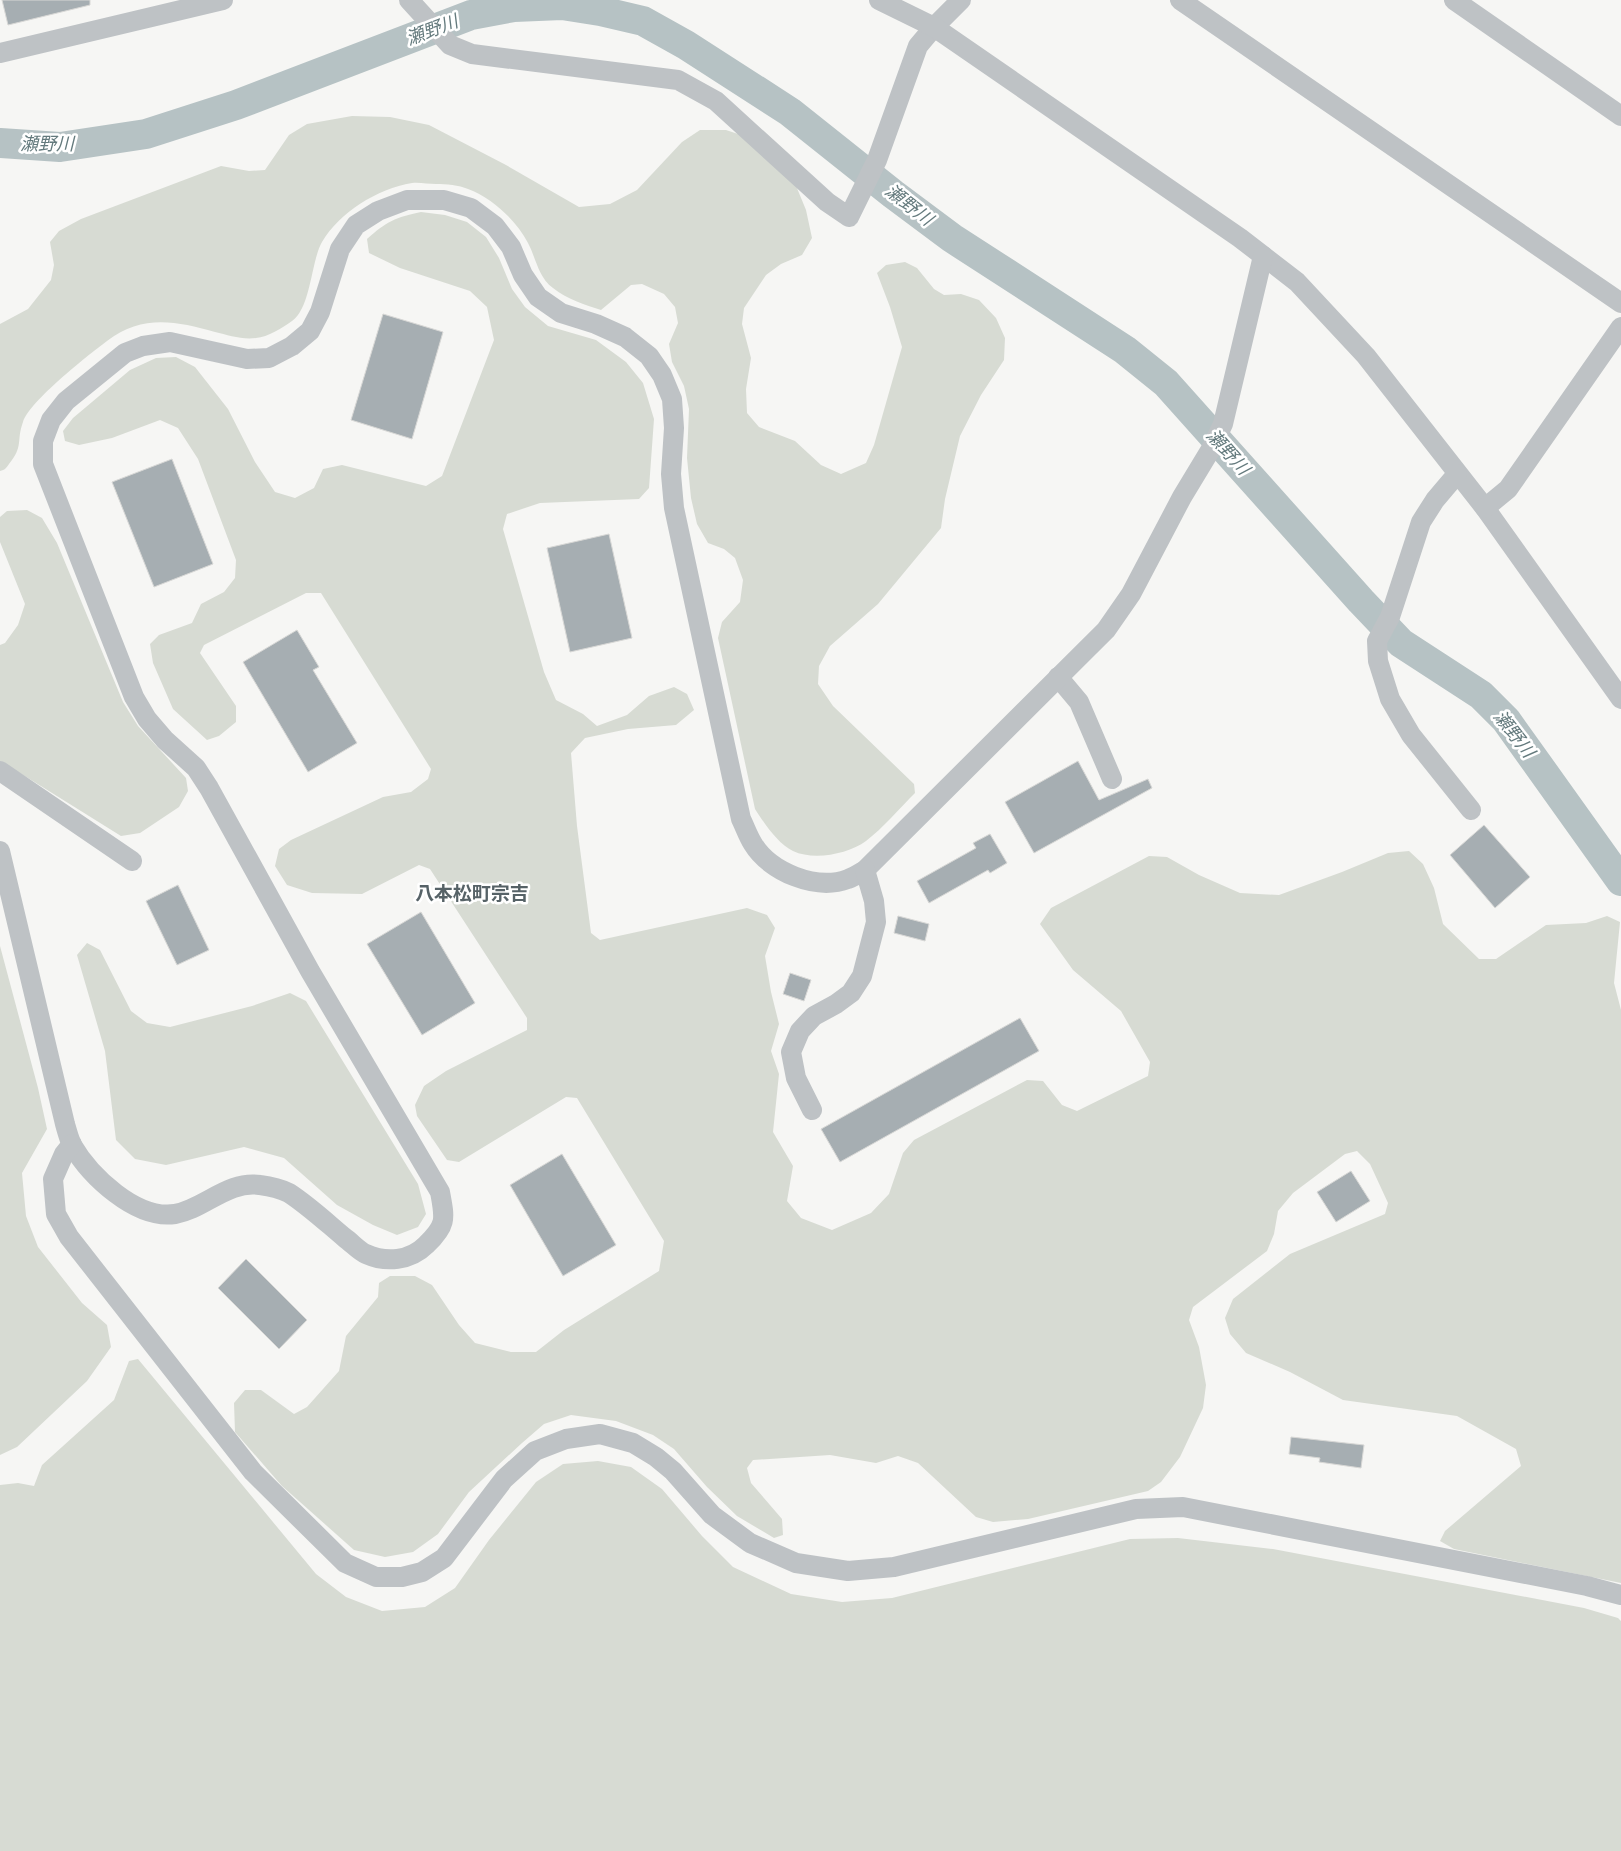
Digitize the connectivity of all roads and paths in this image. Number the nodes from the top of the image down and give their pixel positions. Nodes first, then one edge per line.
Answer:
1 (221, 0) edge
2 (409, 0) edge
3 (879, 0) edge
4 (961, 0) edge
5 (1180, 0) edge
6 (1454, 0) edge
7 (934, 27) junction
8 (0, 53) edge
9 (1621, 116) edge
10 (1263, 256) junction
11 (1621, 303) edge
12 (1621, 327) edge
13 (1457, 474) junction
14 (1485, 508) junction
15 (1058, 677) junction
16 (1621, 699) edge
17 (0, 771) edge
18 (1112, 779) dead end
19 (1471, 810) dead end
20 (0, 852) edge
21 (132, 861) dead end
22 (865, 870) junction
23 (812, 1110) dead end
24 (72, 1144) junction
25 (1621, 1595) edge

1 - 8 lane
2 - 7 lane
3 - 7 lane
4 - 7 lane
5 - 11 lane
6 - 9 lane
7 - 10 lane
10 - 13 lane
10 - 15 lane
12 - 14 lane
13 - 14 lane
13 - 19 lane
14 - 16 lane
15 - 18 lane
15 - 22 lane
17 - 21 lane
20 - 24 lane
22 - 23 lane
22 - 24 lane
24 - 25 lane

